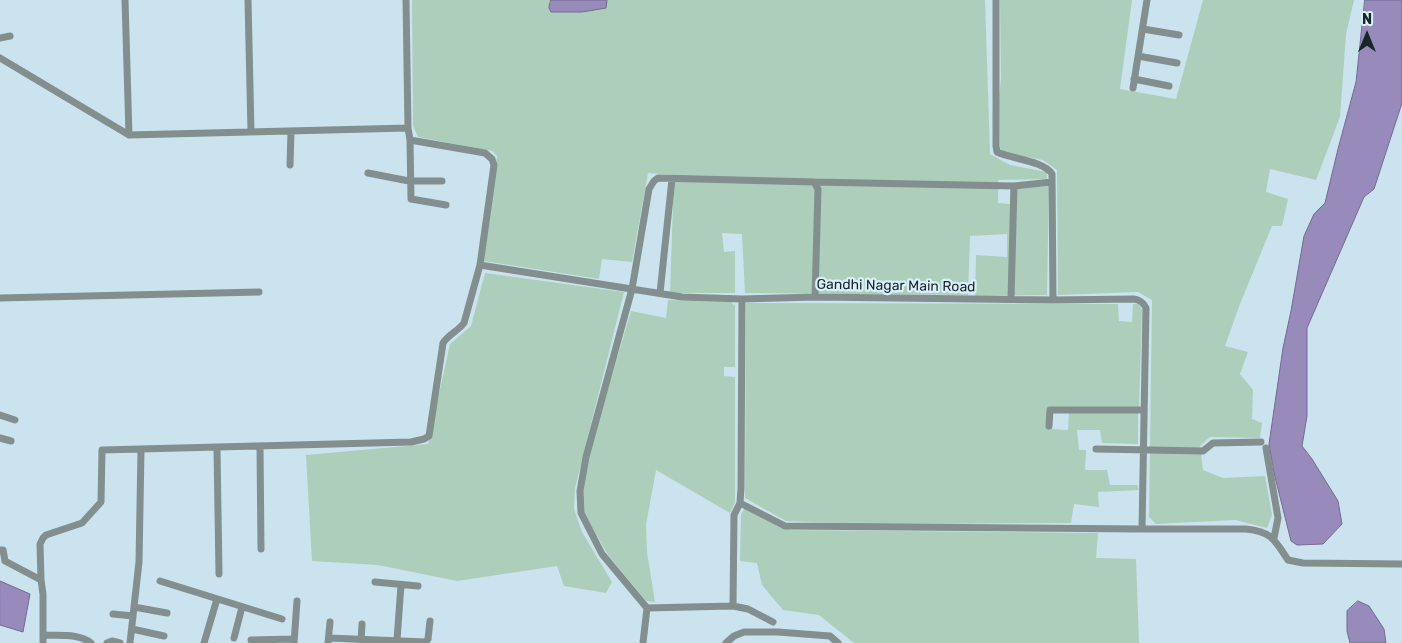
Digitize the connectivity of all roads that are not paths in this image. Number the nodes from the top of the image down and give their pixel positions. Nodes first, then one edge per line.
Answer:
1 (125, 0) edge
2 (248, 0) edge
3 (406, 0) edge
4 (996, 0) edge
5 (1147, 0) edge
6 (1143, 29) junction
7 (10, 36) dead end
8 (1179, 36) dead end
9 (0, 38) edge
10 (1138, 56) junction
11 (0, 58) edge
12 (1177, 63) dead end
13 (1134, 79) junction
14 (1169, 86) dead end
15 (1133, 88) dead end
16 (408, 128) junction
17 (290, 131) junction
18 (251, 132) junction
19 (129, 135) junction
20 (410, 140) junction
21 (290, 164) dead end
22 (368, 173) dead end
23 (672, 179) junction
24 (409, 181) junction
25 (442, 181) dead end
26 (814, 182) junction
27 (1052, 182) junction
28 (1014, 186) junction
29 (446, 206) dead end
30 (480, 264) junction
31 (632, 289) junction
32 (259, 292) dead end
33 (660, 293) junction
34 (815, 297) junction
35 (0, 298) edge
36 (742, 299) junction
37 (1011, 300) junction
38 (1053, 300) junction
39 (1144, 410) junction
40 (0, 415) edge
41 (15, 420) dead end
42 (1049, 426) dead end
43 (0, 438) edge
44 (12, 441) dead end
45 (260, 447) junction
46 (217, 448) junction
47 (1096, 449) dead end
48 (141, 450) junction
49 (1143, 450) junction
50 (740, 503) junction
51 (1142, 529) junction
52 (1274, 538) junction
53 (261, 549) dead end
54 (0, 550) edge
55 (1402, 564) edge
56 (219, 574) dead end
57 (41, 580) junction
58 (160, 581) dead end
59 (375, 582) dead end
60 (401, 585) junction
61 (418, 586) dead end
62 (217, 599) junction
63 (297, 601) dead end
64 (733, 606) junction
65 (134, 607) junction
66 (242, 607) junction
67 (648, 608) junction
68 (167, 613) dead end
69 (113, 614) dead end
70 (133, 616) junction
71 (282, 619) dead end
72 (430, 621) dead end
73 (330, 622) dead end
74 (773, 622) dead end
75 (362, 624) dead end
76 (132, 629) junction
77 (164, 636) dead end
78 (234, 638) dead end
79 (43, 639) edge
80 (251, 640) dead end
81 (329, 640) edge
82 (294, 641) edge
83 (361, 641) edge
84 (400, 641) edge
85 (91, 643) edge
86 (107, 643) edge
87 (120, 643) edge
88 (130, 643) edge
89 (204, 643) edge
90 (643, 643) edge
91 (726, 643) edge
92 (838, 643) edge

1 - 19 street
2 - 18 street
3 - 16 street
4 - 27 street
5 - 6 street
6 - 8 street
6 - 10 street
7 - 9 street
10 - 12 street
10 - 13 street
11 - 19 street
13 - 14 street
13 - 15 street
16 - 17 street
16 - 20 street
17 - 18 street
17 - 21 street
18 - 19 street
20 - 24 street
20 - 30 street
22 - 24 street
23 - 26 street
23 - 31 street
23 - 33 street
24 - 25 street
24 - 29 street
26 - 28 street
26 - 34 street
27 - 28 street
27 - 38 street
28 - 37 street
30 - 31 street, Gandhi Nagar Main Road
30 - 45 street
31 - 33 street, Gandhi Nagar Main Road
31 - 67 street
32 - 35 street
33 - 36 street, Gandhi Nagar Main Road
34 - 36 street, Gandhi Nagar Main Road
34 - 37 street, Gandhi Nagar Main Road
36 - 50 street
37 - 38 street, Gandhi Nagar Main Road
38 - 39 street, Gandhi Nagar Main Road
39 - 42 street
39 - 49 street, Gandhi Nagar Main Road
40 - 41 street
43 - 44 street
45 - 46 street
45 - 53 street
46 - 48 street
46 - 56 street
47 - 49 street
48 - 57 street
48 - 65 street
49 - 51 street, Gandhi Nagar Main Road
49 - 52 street
50 - 51 street
50 - 64 street
51 - 52 street
52 - 55 street
54 - 57 street
57 - 79 street
58 - 62 street
59 - 60 street
60 - 61 street
60 - 84 street
62 - 66 street
62 - 89 street
63 - 82 street
64 - 67 street
64 - 74 street
65 - 68 street
65 - 70 street
66 - 71 street
66 - 78 street
67 - 90 street
69 - 70 street
70 - 76 street
72 - 84 street
73 - 81 street
75 - 83 street
76 - 77 street
76 - 88 street
79 - 85 street
80 - 82 street
81 - 83 street
83 - 84 street
86 - 87 street
91 - 92 street

